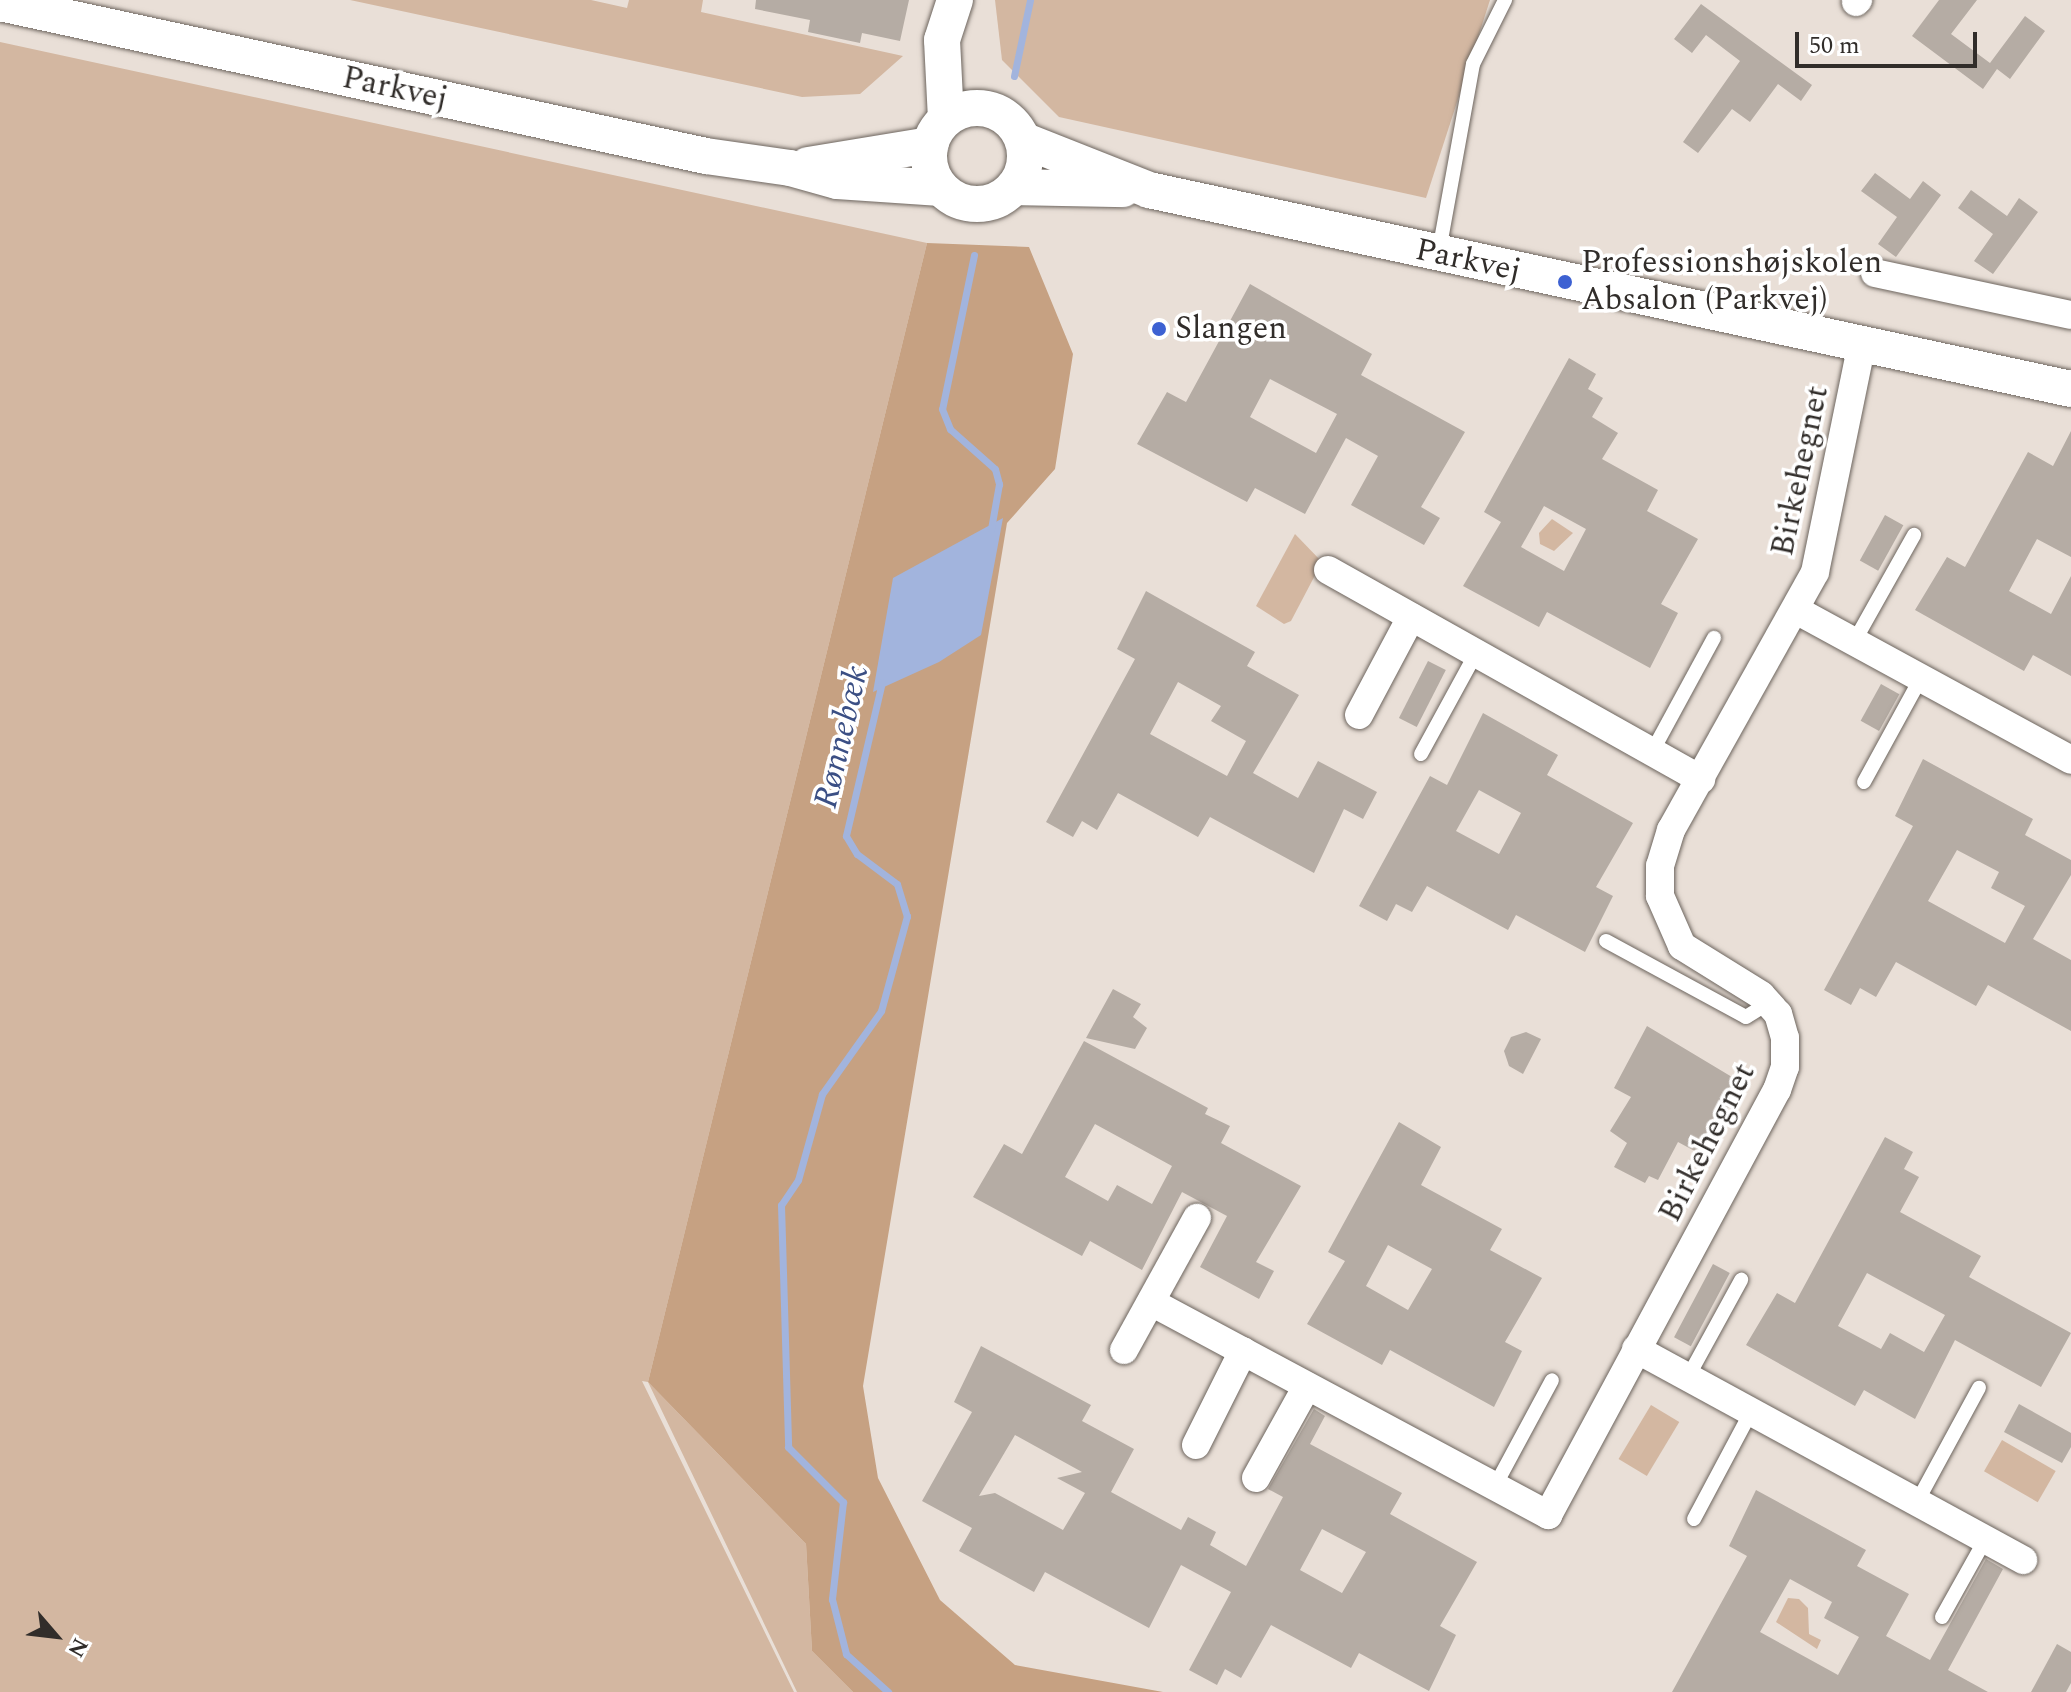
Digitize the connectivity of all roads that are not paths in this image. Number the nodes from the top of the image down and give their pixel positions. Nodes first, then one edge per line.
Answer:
1 (955, 0) edge
2 (962, 0) edge
3 (1505, 0) edge
4 (0, 3) edge
5 (951, 123) junction
6 (1023, 140) junction
7 (790, 168) junction
8 (1014, 187) junction
9 (941, 188) junction
10 (1149, 190) junction
11 (1439, 255) junction
12 (1875, 273) dead end
13 (2071, 315) edge
14 (1862, 343) junction
15 (2071, 389) edge
16 (1914, 535) dead end
17 (1328, 570) dead end
18 (1796, 610) junction
19 (1411, 617) junction
20 (1714, 638) dead end
21 (1854, 642) junction
22 (1476, 653) junction
23 (1921, 678) junction
24 (1359, 715) dead end
25 (1652, 752) junction
26 (1421, 754) dead end
27 (2071, 760) edge
28 (1701, 779) junction
29 (1864, 782) dead end
30 (1606, 941) dead end
31 (1682, 946) junction
32 (1667, 974) junction
33 (1768, 1003) junction
34 (1197, 1218) dead end
35 (1741, 1280) dead end
36 (1151, 1302) junction
37 (1636, 1349) junction
38 (1124, 1350) dead end
39 (1243, 1351) junction
40 (1688, 1377) junction
41 (1552, 1380) dead end
42 (1307, 1386) junction
43 (1979, 1388) dead end
44 (1751, 1412) junction
45 (1196, 1445) dead end
46 (1256, 1478) dead end
47 (1495, 1486) junction
48 (1917, 1502) junction
49 (1694, 1519) dead end
50 (1985, 1540) junction
51 (2023, 1560) dead end
52 (1942, 1617) dead end

1 - 5 street
2 - 5 street
3 - 11 lane
4 - 7 street, Parkvej
5 - 6 street
5 - 7 street, Parkvej
5 - 9 street
6 - 8 street
6 - 10 street, Parkvej
7 - 9 street, Parkvej
8 - 9 street
8 - 10 street, Parkvej
10 - 11 street, Parkvej
11 - 14 street, Parkvej
12 - 13 street
14 - 15 street, Parkvej
14 - 18 street, Birkehegnet
16 - 21 lane
17 - 19 street
18 - 21 street
18 - 28 street, Birkehegnet
19 - 22 street
19 - 24 street
20 - 25 lane
21 - 23 street
22 - 25 street
22 - 26 lane
23 - 27 street
23 - 29 lane
25 - 28 street
28 - 31 street, Birkehegnet
30 - 32 lane
31 - 32 lane
31 - 33 street
32 - 33 lane
33 - 37 street, Birkehegnet
34 - 36 street
35 - 40 lane
36 - 38 street
36 - 39 street, Birkehegnet
37 - 40 street
37 - 47 street, Birkehegnet
39 - 42 street, Birkehegnet
39 - 45 street
40 - 44 street
41 - 47 lane
42 - 46 street
42 - 47 street, Birkehegnet
43 - 48 lane
44 - 48 street
44 - 49 lane
48 - 50 street
50 - 51 street
50 - 52 lane

